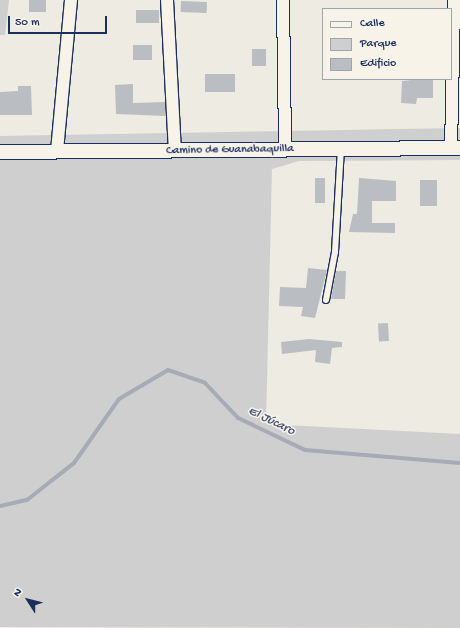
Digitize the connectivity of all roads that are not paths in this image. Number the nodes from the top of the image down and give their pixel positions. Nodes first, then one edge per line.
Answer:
1 (71, 0) edge
2 (167, 0) edge
3 (283, 0) edge
4 (454, 0) edge
5 (455, 148) edge
6 (341, 149) junction
7 (285, 150) junction
8 (57, 151) junction
9 (176, 151) junction
10 (0, 152) edge
11 (326, 300) dead end

1 - 8 street
2 - 9 street
3 - 7 street
4 - 5 street
5 - 6 street, Camino de Guanabaquilla
6 - 7 street, Camino de Guanabaquilla
6 - 11 lane
7 - 9 street, Camino de Guanabaquilla
8 - 9 street, Camino de Guanabaquilla
8 - 10 street, Camino de Guanabaquilla

